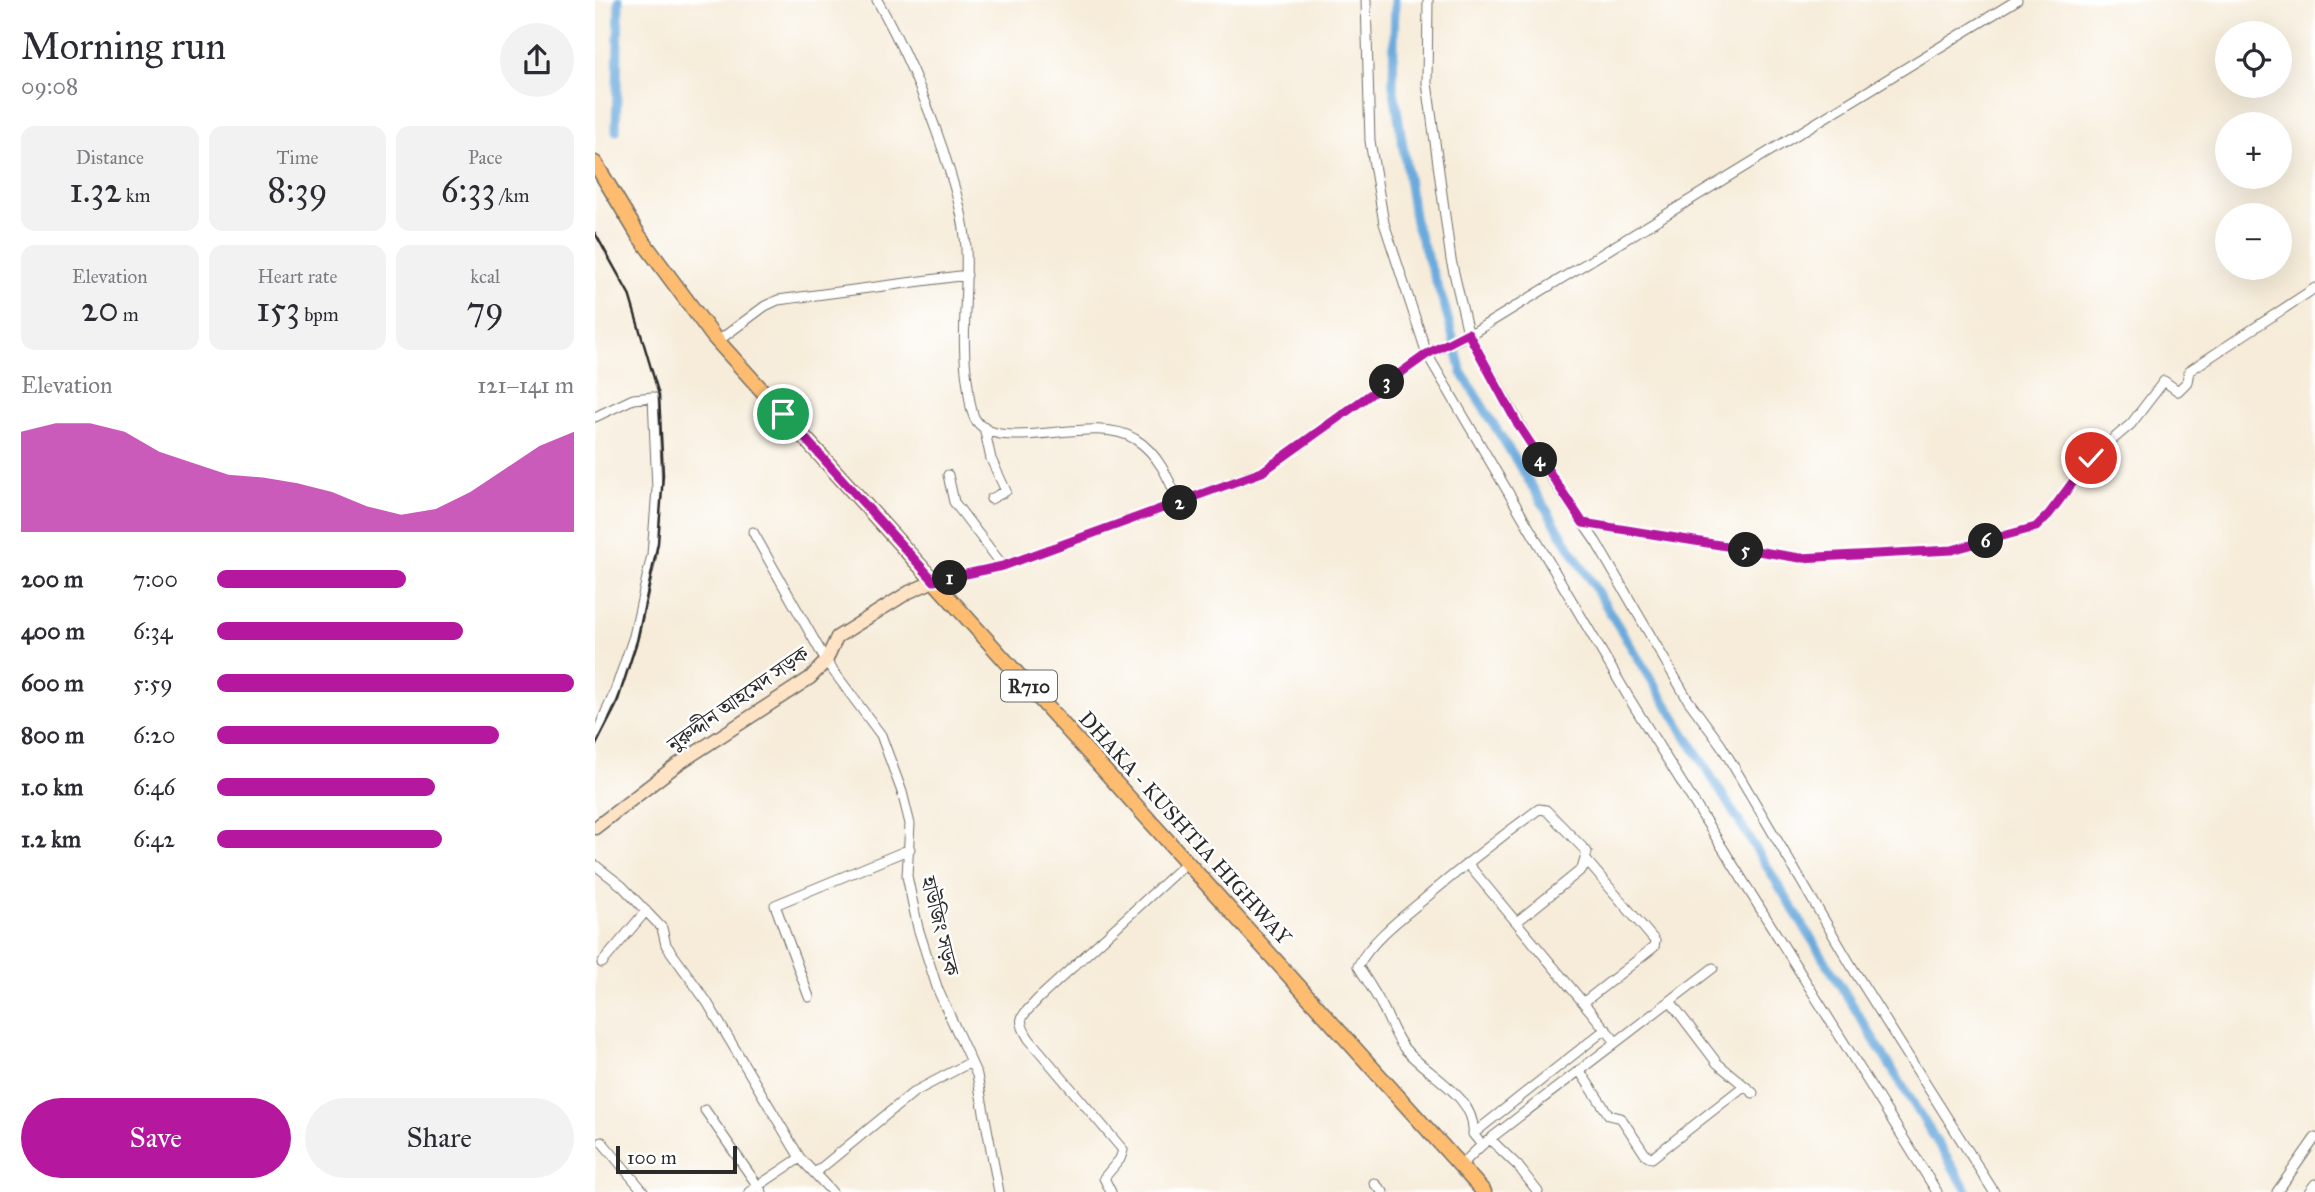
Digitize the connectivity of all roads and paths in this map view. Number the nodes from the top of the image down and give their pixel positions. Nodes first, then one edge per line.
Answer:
1 (877, 0) edge
2 (1366, 0) edge
3 (1428, 0) edge
4 (2017, 0) edge
5 (595, 163) edge
6 (967, 275) junction
7 (2315, 288) edge
8 (1468, 333) junction
9 (718, 341) junction
10 (1427, 354) junction
11 (595, 417) edge
12 (984, 427) junction
13 (948, 475) dead end
14 (991, 499) dead end
15 (1179, 503) junction
16 (1583, 523) junction
17 (753, 532) dead end
18 (1003, 566) junction
19 (934, 581) junction
20 (826, 661) junction
21 (595, 737) edge
22 (595, 828) edge
23 (910, 849) junction
24 (1587, 861) junction
25 (1187, 862) junction
26 (1467, 863) junction
27 (595, 864) edge
28 (646, 911) junction
29 (1518, 921) junction
30 (602, 963) dead end
31 (1713, 968) dead end
32 (809, 997) dead end
33 (1670, 1001) junction
34 (1584, 1002) junction
35 (1605, 1029) junction
36 (1616, 1042) junction
37 (969, 1063) junction
38 (1579, 1070) junction
39 (1744, 1086) junction
40 (1753, 1093) dead end
41 (705, 1110) dead end
42 (1473, 1135) junction
43 (2315, 1138) edge
44 (1486, 1142) junction
45 (602, 1143) dead end
46 (800, 1158) junction
47 (1460, 1166) junction
48 (815, 1173) junction
49 (1374, 1183) dead end
50 (2315, 1184) edge
51 (756, 1190) edge
52 (644, 1192) edge
53 (832, 1192) edge
54 (999, 1192) edge
55 (1111, 1192) edge
56 (1383, 1192) edge
57 (1484, 1192) edge
58 (1538, 1192) edge
59 (1937, 1192) edge
60 (1994, 1192) edge
61 (2277, 1192) edge
62 (2309, 1192) edge

1 - 6 street
2 - 10 street
3 - 8 street
4 - 8 street
5 - 9 main road, DHAKA - KUSHTIA HIGHWAY / R710
6 - 9 street
6 - 12 street
7 - 16 street
8 - 10 street
8 - 16 street
9 - 19 main road, DHAKA - KUSHTIA HIGHWAY / R710
10 - 15 street
10 - 59 street
11 - 21 street
12 - 14 street
12 - 15 street
13 - 18 street
15 - 18 street
16 - 60 street
17 - 20 street, হাউজিং সড়ক
18 - 19 street
19 - 20 main road, নুরুদ্দীন আহমেদ সড়ক
19 - 25 main road, DHAKA - KUSHTIA HIGHWAY / R710
20 - 22 main road, নুরুদ্দীন আহমেদ সড়ক
20 - 23 street, হাউজিং সড়ক
23 - 32 street
23 - 37 street, হাউজিং সড়ক
24 - 26 street
24 - 29 street
24 - 34 street
25 - 47 main road, DHAKA - KUSHTIA HIGHWAY / R710
25 - 55 street
26 - 29 street
26 - 42 street
27 - 28 street
28 - 30 street
28 - 46 street
29 - 34 street
31 - 33 street
33 - 36 street
33 - 39 street
34 - 35 street
35 - 36 street
35 - 42 street
36 - 38 street
37 - 48 street
37 - 54 street, হাউজিং সড়ক
38 - 39 street
38 - 44 street
39 - 40 street
41 - 51 street
42 - 44 street
43 - 61 street
44 - 47 street
44 - 58 street
45 - 52 street
46 - 48 street
46 - 51 street
47 - 57 main road, DHAKA - KUSHTIA HIGHWAY / R710
48 - 53 street
49 - 56 street
50 - 62 street

